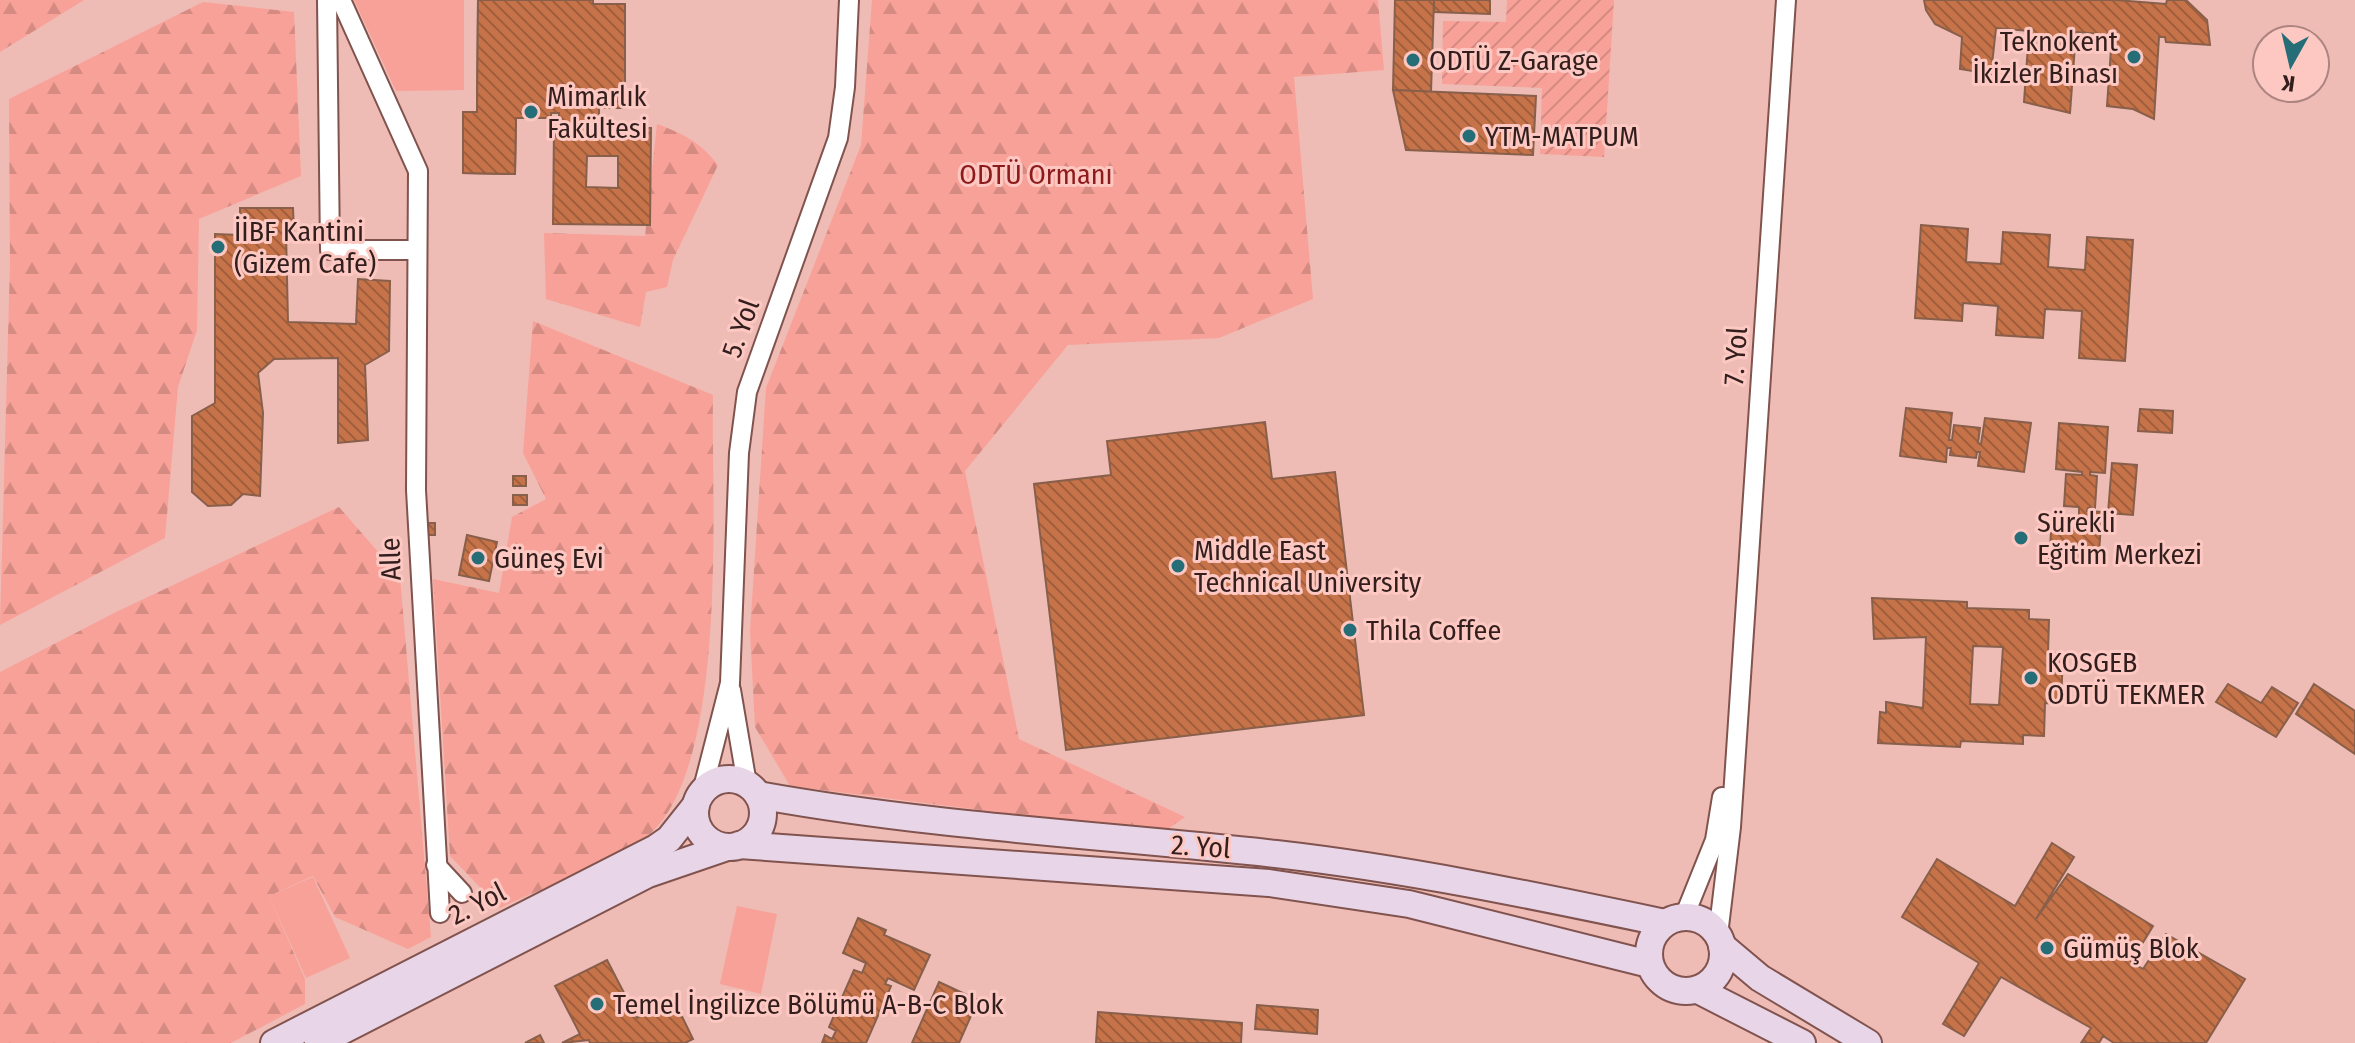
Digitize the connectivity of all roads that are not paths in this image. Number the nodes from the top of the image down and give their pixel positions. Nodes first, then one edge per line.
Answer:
1 (327, 0) edge
2 (341, 0) edge
3 (849, 0) edge
4 (1786, 0) edge
5 (417, 250) junction
6 (730, 683) junction
7 (1737, 715) junction
8 (752, 789) junction
9 (699, 798) junction
10 (733, 846) junction
11 (436, 865) junction
12 (462, 893) dead end
13 (442, 906) dead end
14 (1674, 920) junction
15 (1720, 940) junction
16 (450, 964) junction
17 (1649, 964) junction
18 (1698, 990) junction
19 (341, 1020) junction
20 (274, 1043) edge
21 (318, 1043) edge
22 (1802, 1043) edge
23 (1868, 1043) edge

1 - 5 street
2 - 5 street, Alle
3 - 6 street, 5. Yol
4 - 7 street, 7. Yol
5 - 11 street, Alle
6 - 8 street, 5. Yol
6 - 9 street, 5. Yol
7 - 14 street, 7. Yol
7 - 15 street, 7. Yol
8 - 9 street, 2. Yol
8 - 10 street
8 - 14 street, 2. Yol
9 - 10 street
9 - 16 street, 2. Yol
10 - 16 street, 2. Yol
10 - 17 street, 2. Yol
11 - 12 street
11 - 13 street, Alle
14 - 15 street, 2. Yol
14 - 17 street
15 - 18 street
15 - 23 street, 2. Yol
16 - 19 street, 2. Yol
17 - 18 street, 2. Yol
18 - 22 street, 2. Yol
19 - 20 street, 2. Yol
19 - 21 street, 2. Yol

